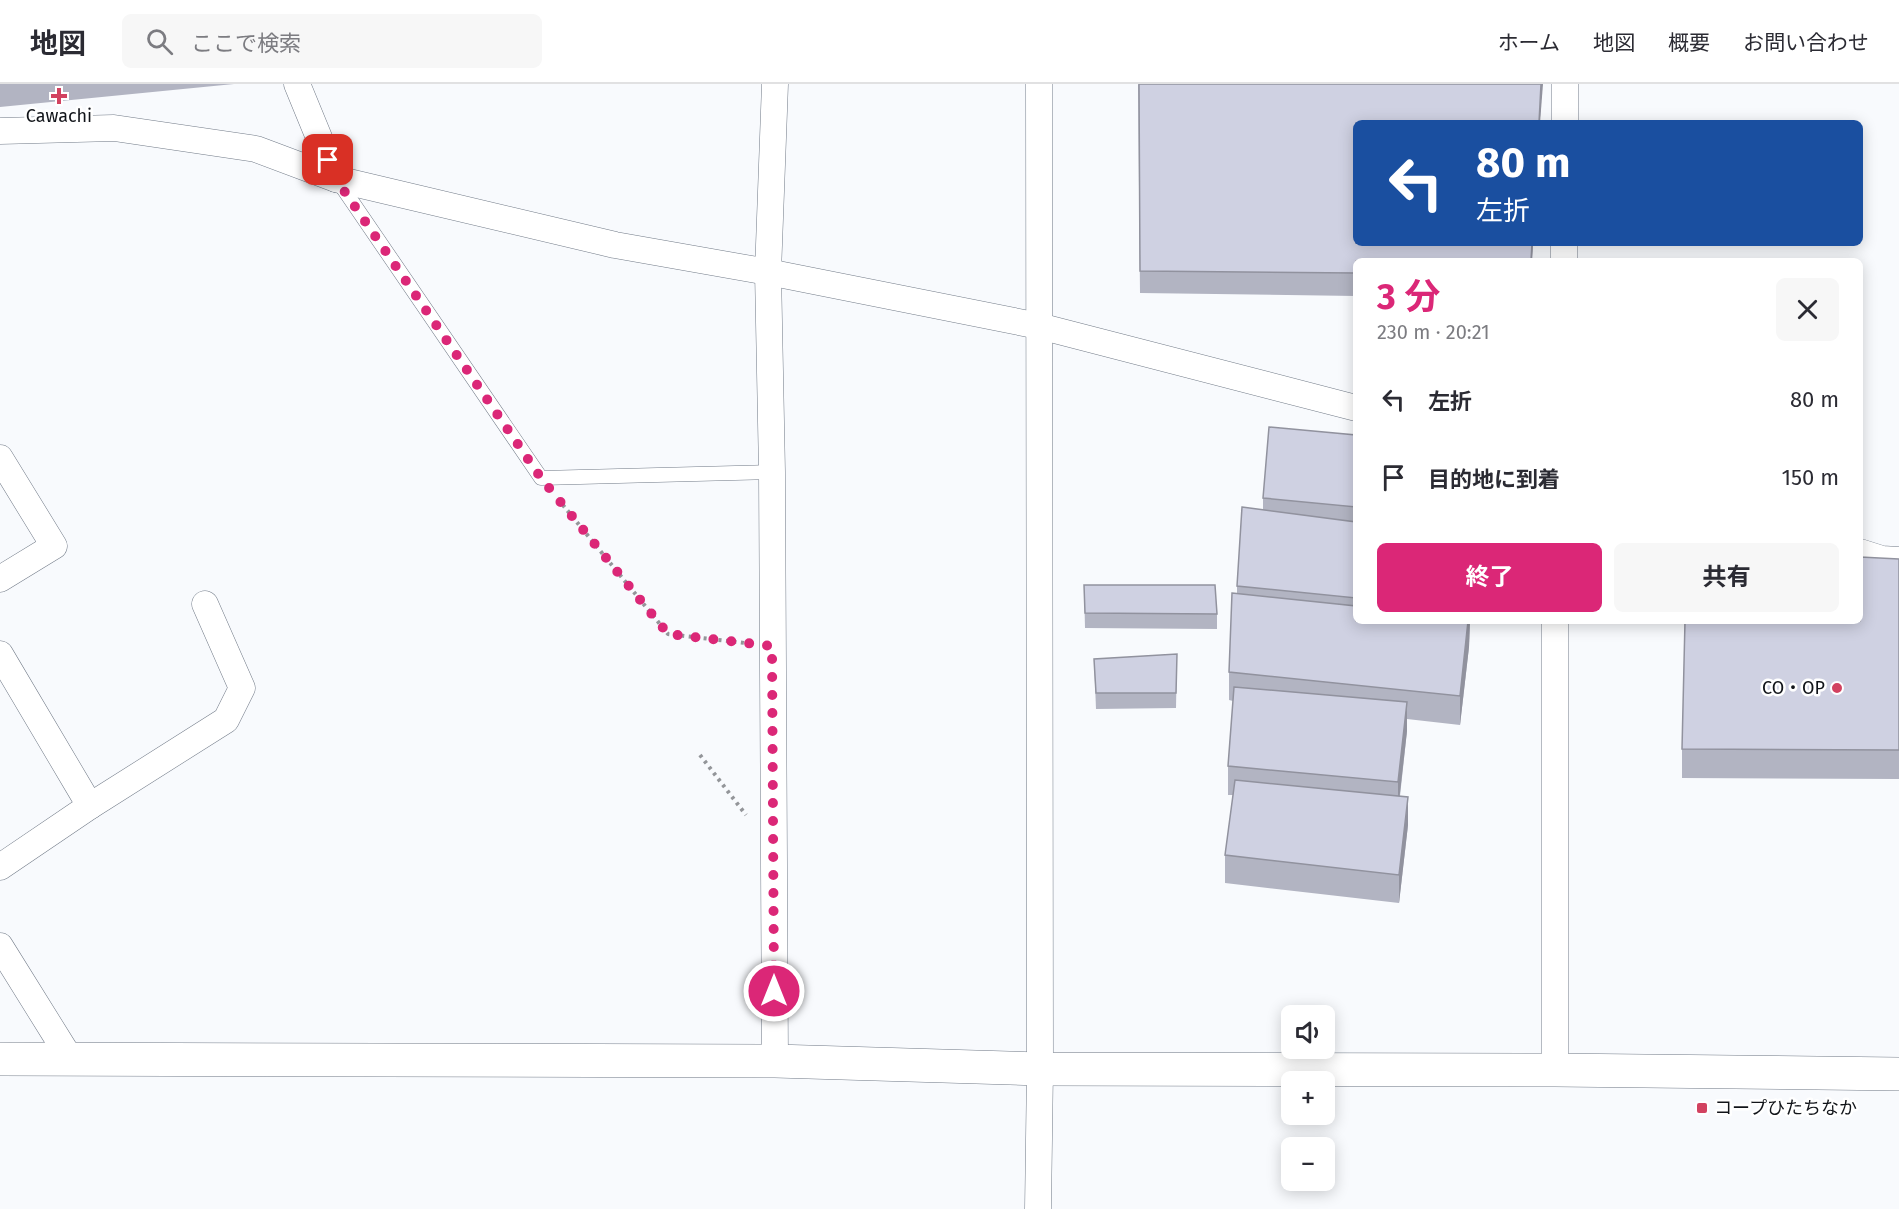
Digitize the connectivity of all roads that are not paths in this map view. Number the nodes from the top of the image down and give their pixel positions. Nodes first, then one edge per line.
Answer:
1 (297, 84) edge
2 (775, 84) edge
3 (1039, 84) edge
4 (1565, 84) edge
5 (1565, 120) edge
6 (0, 131) edge
7 (336, 179) junction
8 (768, 273) junction
9 (1039, 326) junction
10 (1353, 407) edge
11 (0, 458) edge
12 (772, 472) junction
13 (1863, 553) edge
14 (1899, 560) edge
15 (0, 579) edge
16 (205, 604) dead end
17 (1555, 624) edge
18 (0, 654) edge
19 (90, 806) junction
20 (0, 867) edge
21 (0, 946) edge
22 (6, 1055) edge
23 (71, 1060) junction
24 (775, 1061) junction
25 (1040, 1069) junction
26 (1555, 1070) junction
27 (1899, 1074) edge
28 (1038, 1209) edge

1 - 7 street
2 - 8 street
3 - 9 street
4 - 5 street
6 - 7 street
7 - 8 street
7 - 12 lane
8 - 9 street
8 - 12 street
9 - 10 street
9 - 25 street
11 - 15 street
12 - 24 street
13 - 14 street
16 - 19 street
17 - 26 street
18 - 19 street
19 - 20 street
21 - 23 street
22 - 23 street
23 - 24 street
24 - 25 street
25 - 26 street
25 - 28 street
26 - 27 street

